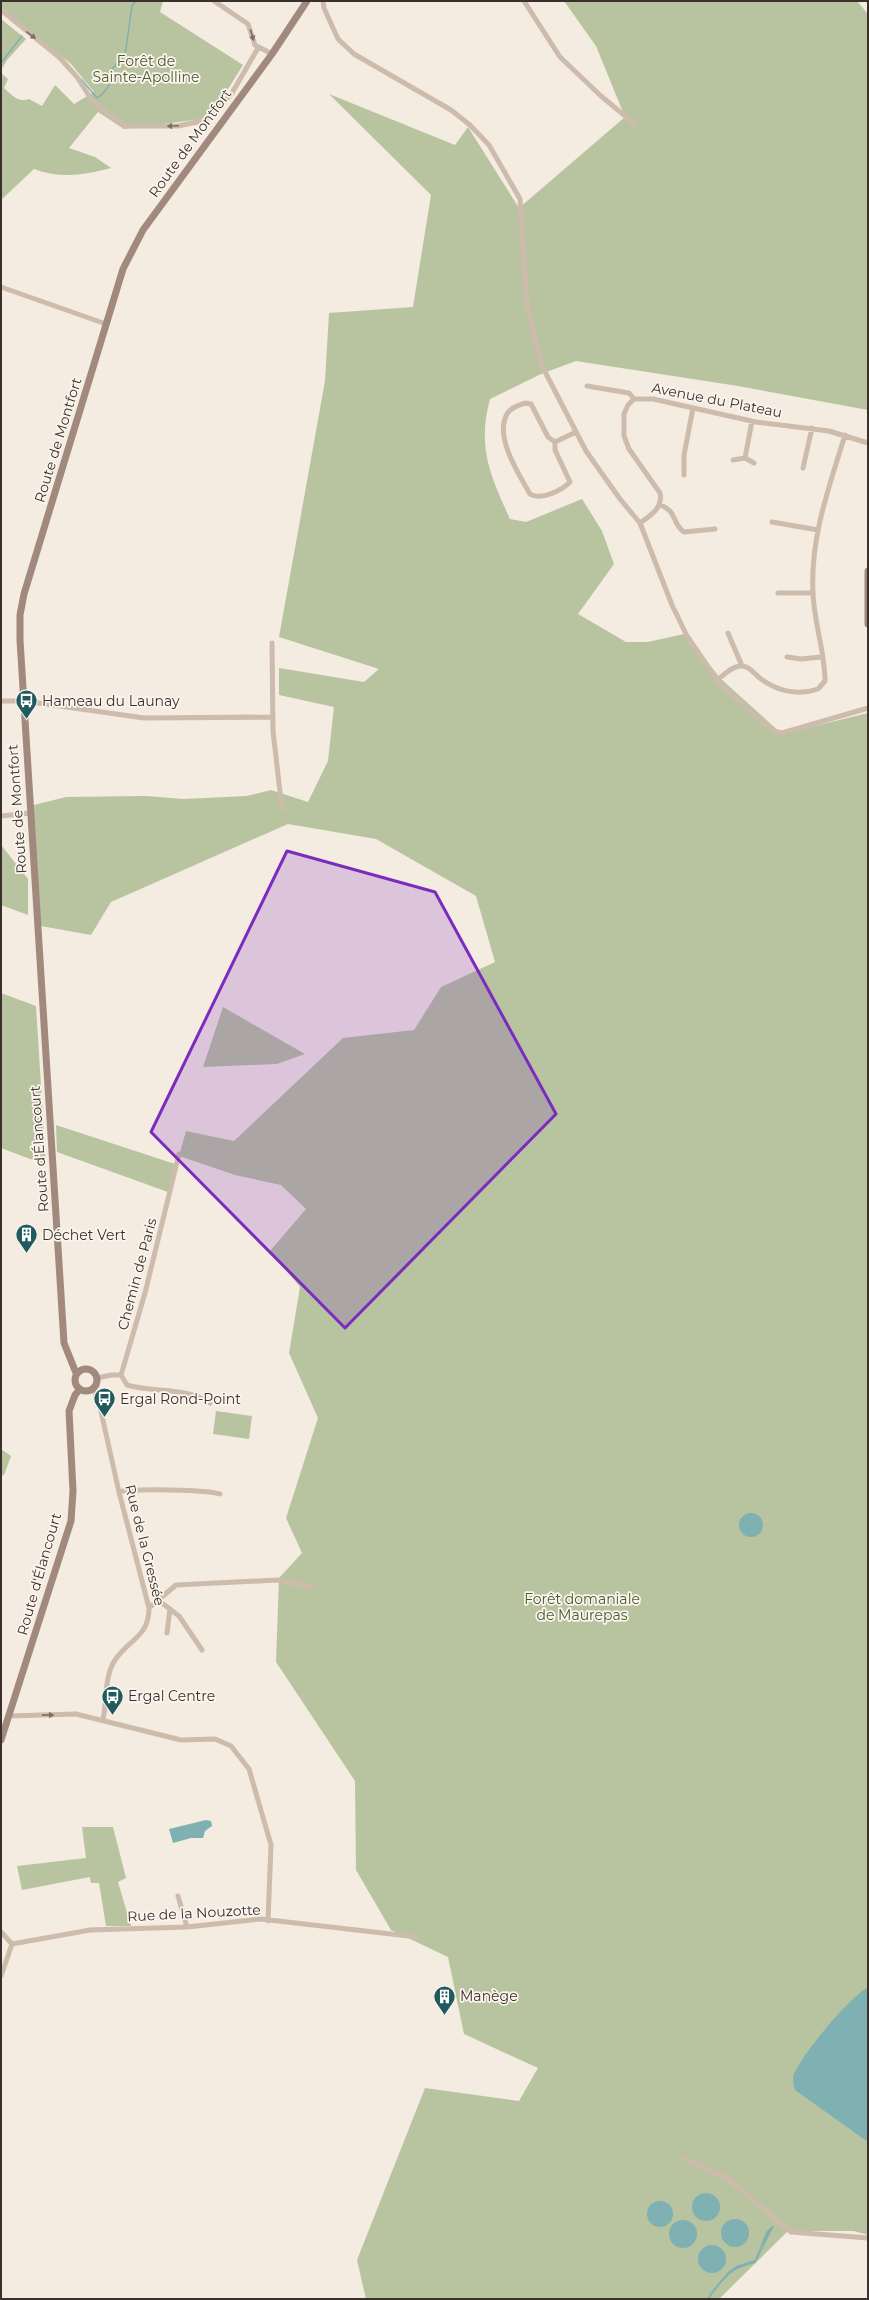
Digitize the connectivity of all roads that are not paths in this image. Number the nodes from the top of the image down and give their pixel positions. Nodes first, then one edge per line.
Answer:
1 (214, 1) edge
2 (307, 1) edge
3 (323, 1) edge
4 (524, 1) edge
5 (1, 10) edge
6 (258, 48) junction
7 (272, 54) junction
8 (636, 125) dead end
9 (1, 287) edge
10 (106, 324) junction
11 (587, 386) dead end
12 (634, 399) junction
13 (694, 408) junction
14 (752, 421) junction
15 (812, 428) junction
16 (576, 432) junction
17 (845, 435) junction
18 (555, 442) junction
19 (868, 443) edge
20 (745, 458) junction
21 (733, 460) dead end
22 (754, 463) dead end
23 (803, 468) dead end
24 (684, 474) dead end
25 (660, 505) junction
26 (772, 522) dead end
27 (640, 523) junction
28 (715, 529) dead end
29 (818, 530) junction
30 (868, 571) edge
31 (778, 593) dead end
32 (812, 593) junction
33 (868, 624) edge
34 (728, 632) dead end
35 (272, 643) dead end
36 (787, 657) dead end
37 (821, 657) junction
38 (742, 666) junction
39 (717, 680) junction
40 (1, 701) edge
41 (24, 701) junction
42 (868, 708) edge
43 (272, 717) junction
44 (282, 809) dead end
45 (30, 813) junction
46 (1, 816) edge
47 (39, 944) joint
48 (179, 1154) dead end
49 (76, 1373) junction
50 (121, 1375) junction
51 (97, 1378) junction
52 (80, 1389) junction
53 (93, 1389) junction
54 (210, 1402) dead end
55 (119, 1492) junction
56 (220, 1494) dead end
57 (312, 1586) dead end
58 (158, 1600) junction
59 (149, 1608) junction
60 (170, 1609) junction
61 (167, 1633) dead end
62 (202, 1650) dead end
63 (9, 1716) junction
64 (103, 1720) junction
65 (1, 1740) edge
66 (178, 1896) dead end
67 (268, 1920) junction
68 (187, 1927) junction
69 (1, 1932) edge
70 (417, 1937) dead end
71 (12, 1944) junction
72 (1, 1976) edge
73 (685, 2159) dead end
74 (868, 2238) edge

1 -> 6 street
2 - 7 street, Route de Montfort
3 - 16 street
4 - 8 street
5 - 6 street
6 - 7 street
7 - 10 street, Route de Montfort
9 - 10 street
10 - 41 street, Route de Montfort
11 - 12 street
12 - 13 street, Avenue du Plateau
12 - 25 street, Avenue du Plateau
13 - 14 street, Avenue du Plateau
13 - 24 street
14 - 15 street, Avenue du Plateau
14 - 20 street
15 - 17 street, Avenue du Plateau
15 - 23 street
16 - 18 street
16 - 27 street
17 - 19 street, Avenue du Plateau
17 - 29 street
18 - 18 street
20 - 21 street
20 - 22 street
25 - 27 street
25 - 28 street
26 - 29 street
27 - 39 street
29 - 32 street
30 - 33 street
31 - 32 street
32 - 37 street
34 - 38 street
35 - 43 street
36 - 37 street
37 - 38 street
38 - 39 street
39 - 42 street
40 - 41 street
41 - 43 street
41 - 45 street, Route de Montfort
43 - 44 street
45 - 46 street
45 - 47 street, Route de Montfort
47 - 49 street, Route d'Élancourt
48 - 50 street, Chemin de Paris
49 - 51 street
49 - 52 street
50 - 51 street
50 - 54 street
51 - 53 street
52 - 53 street
52 - 63 street, Route d'Élancourt
53 - 55 street, Rue de la Gressée
55 - 56 street
55 - 59 street, Rue de la Gressée
57 - 58 street
58 - 59 street
58 - 60 street
59 - 64 street, Rue de la Gressée
60 - 61 street
60 - 62 street
63 -> 64 street
63 - 65 street, Route d'Élancourt
64 - 67 street
66 - 68 street
67 - 68 street, Rue de la Nouzotte
67 - 70 street, Rue de la Nouzotte
68 - 71 street, Rue de la Nouzotte
69 - 71 street
71 - 72 street
73 - 74 street

